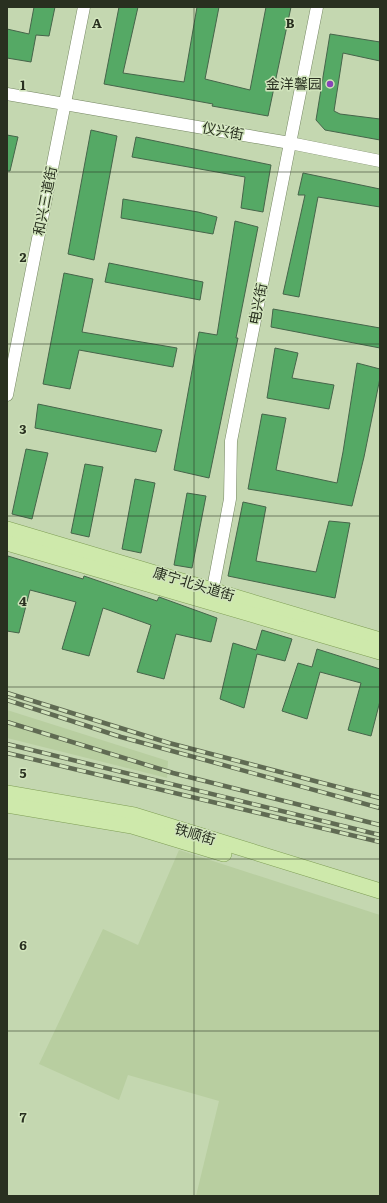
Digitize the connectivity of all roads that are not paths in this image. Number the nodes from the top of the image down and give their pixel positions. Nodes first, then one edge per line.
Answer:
1 (84, 7) edge
2 (317, 7) edge
3 (7, 94) edge
4 (65, 104) junction
5 (290, 143) junction
6 (380, 161) edge
7 (7, 395) edge
8 (7, 529) edge
9 (7, 543) edge
10 (212, 596) junction
11 (380, 640) edge
12 (380, 652) edge
13 (7, 793) edge
14 (7, 805) edge
15 (380, 891) edge
16 (380, 900) edge

1 - 4 street, 和兴三道街
2 - 5 street, 电兴街
3 - 4 street, 仪兴街
4 - 5 street, 仪兴街
4 - 7 street, 和兴三道街
5 - 6 street, 仪兴街
5 - 10 street, 电兴街
8 - 10 main road, 康宁北头道街
9 - 10 main road, 康宁北头道街
10 - 11 main road, 康宁北头道街
10 - 12 main road, 康宁北头道街
13 - 15 main road, 铁顺街
14 - 16 main road, 铁顺街

